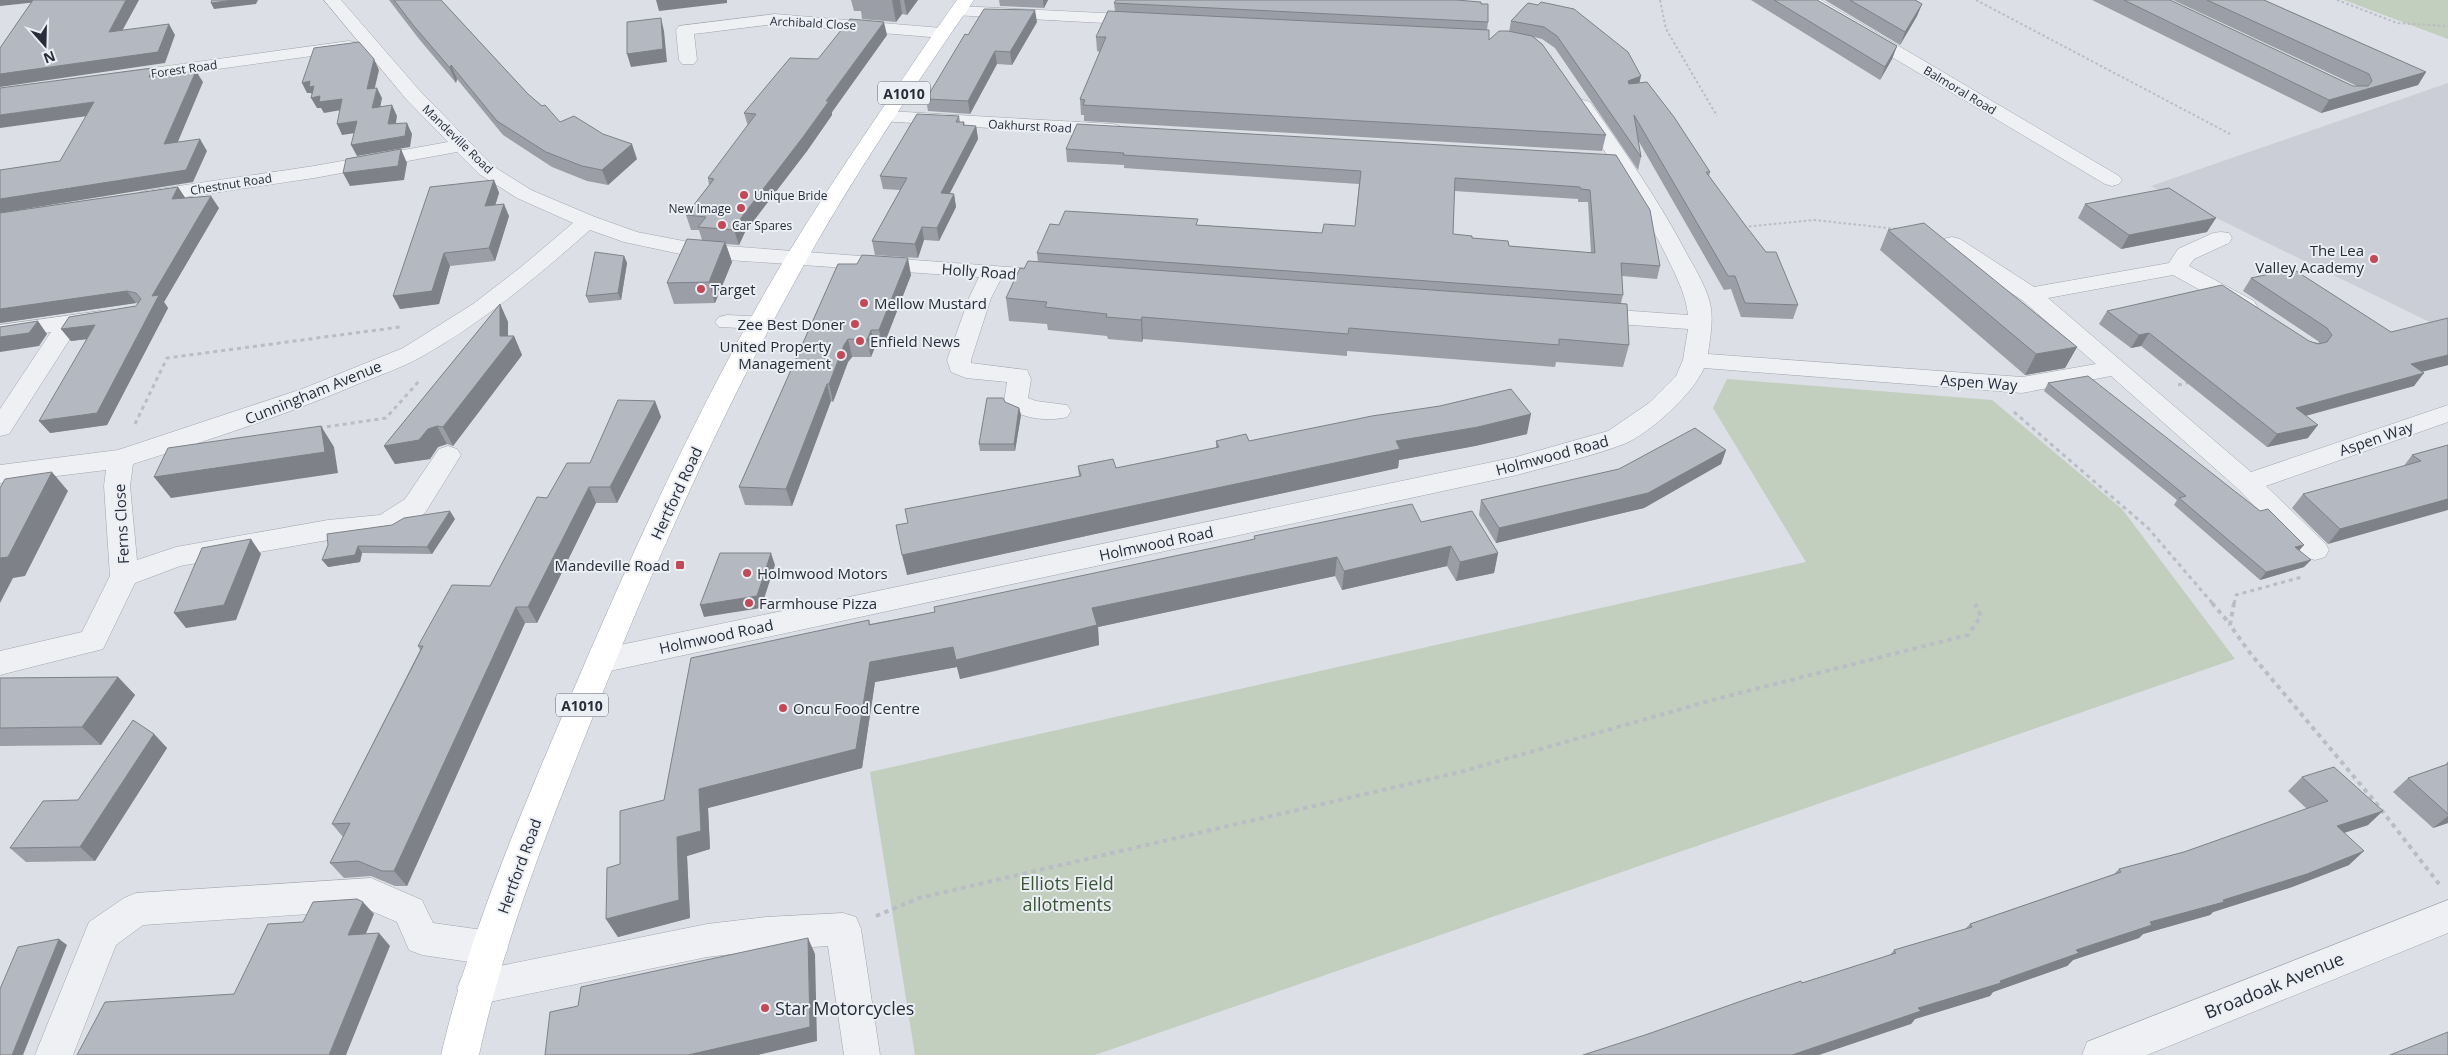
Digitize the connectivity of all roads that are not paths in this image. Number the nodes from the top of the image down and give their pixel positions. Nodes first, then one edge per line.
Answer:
1 (332, 0) edge
2 (1809, 0) edge
3 (963, 5) edge
4 (1168, 21) edge
5 (942, 33) junction
6 (368, 44) junction
7 (688, 60) dead end
8 (103, 80) edge
9 (1572, 90) edge
10 (888, 117) junction
11 (1136, 132) edge
12 (462, 145) junction
13 (2112, 180) dead end
14 (128, 200) edge
15 (587, 222) junction
16 (2221, 238) dead end
17 (1952, 244) edge
18 (796, 258) junction
19 (2176, 268) junction
20 (992, 272) junction
21 (1071, 278) edge
22 (2030, 296) junction
23 (127, 314) edge
24 (1573, 314) edge
25 (2262, 317) edge
26 (727, 322) dead end
27 (762, 322) junction
28 (1701, 323) junction
29 (68, 324) junction
30 (0, 332) edge
31 (1696, 360) junction
32 (2116, 368) junction
33 (1058, 412) dead end
34 (2448, 413) edge
35 (0, 428) edge
36 (448, 455) dead end
37 (120, 459) junction
38 (0, 474) edge
39 (2247, 483) junction
40 (2315, 550) road end
41 (124, 576) junction
42 (601, 661) junction
43 (0, 663) edge
44 (2445, 902) edge
45 (490, 948) junction
46 (475, 988) junction
47 (862, 1053) dead end
48 (54, 1055) edge
49 (460, 1055) edge
50 (2101, 1055) edge

1 - 6 street, Mandeville Road
2 - 13 street, Balmoral Road
3 - 4 street
3 - 5 main road, Hertford Road / A1010
5 - 7 street, Archibald Close
5 - 10 main road, Hertford Road / A1010
6 - 8 street, Forest Road
6 - 12 street, Mandeville Road
9 - 28 street, Holmwood Road
10 - 11 street, Oakhurst Road
10 - 18 main road, Hertford Road / A1010
12 - 14 street, Chestnut Road
12 - 15 street, Mandeville Road
15 - 18 street, Mandeville Road
15 - 37 street, Cunningham Avenue
16 - 19 street
17 - 22 street
18 - 20 street, Holly Road
18 - 27 main road, Hertford Road / A1010
19 - 22 street
19 - 25 street
20 - 21 street, Holly Road
20 - 33 street
22 - 32 street
23 - 29 street
24 - 28 street
26 - 27 street
27 - 42 main road, Hertford Road / A1010
28 - 31 street, Holmwood Road
29 - 30 street
29 - 35 street
31 - 32 street, Aspen Way
31 - 42 street, Holmwood Road
32 - 39 street
34 - 39 street, Aspen Way
36 - 41 street
37 - 38 street, Cunningham Avenue
37 - 41 street, Ferns Close
39 - 40 street
41 - 43 street, Ferns Close
42 - 45 main road, Hertford Road / A1010
44 - 50 street, Broadoak Avenue
45 - 46 main road, Hertford Road / A1010
45 - 48 street
46 - 47 street
46 - 49 main road, Hertford Road / A1010

